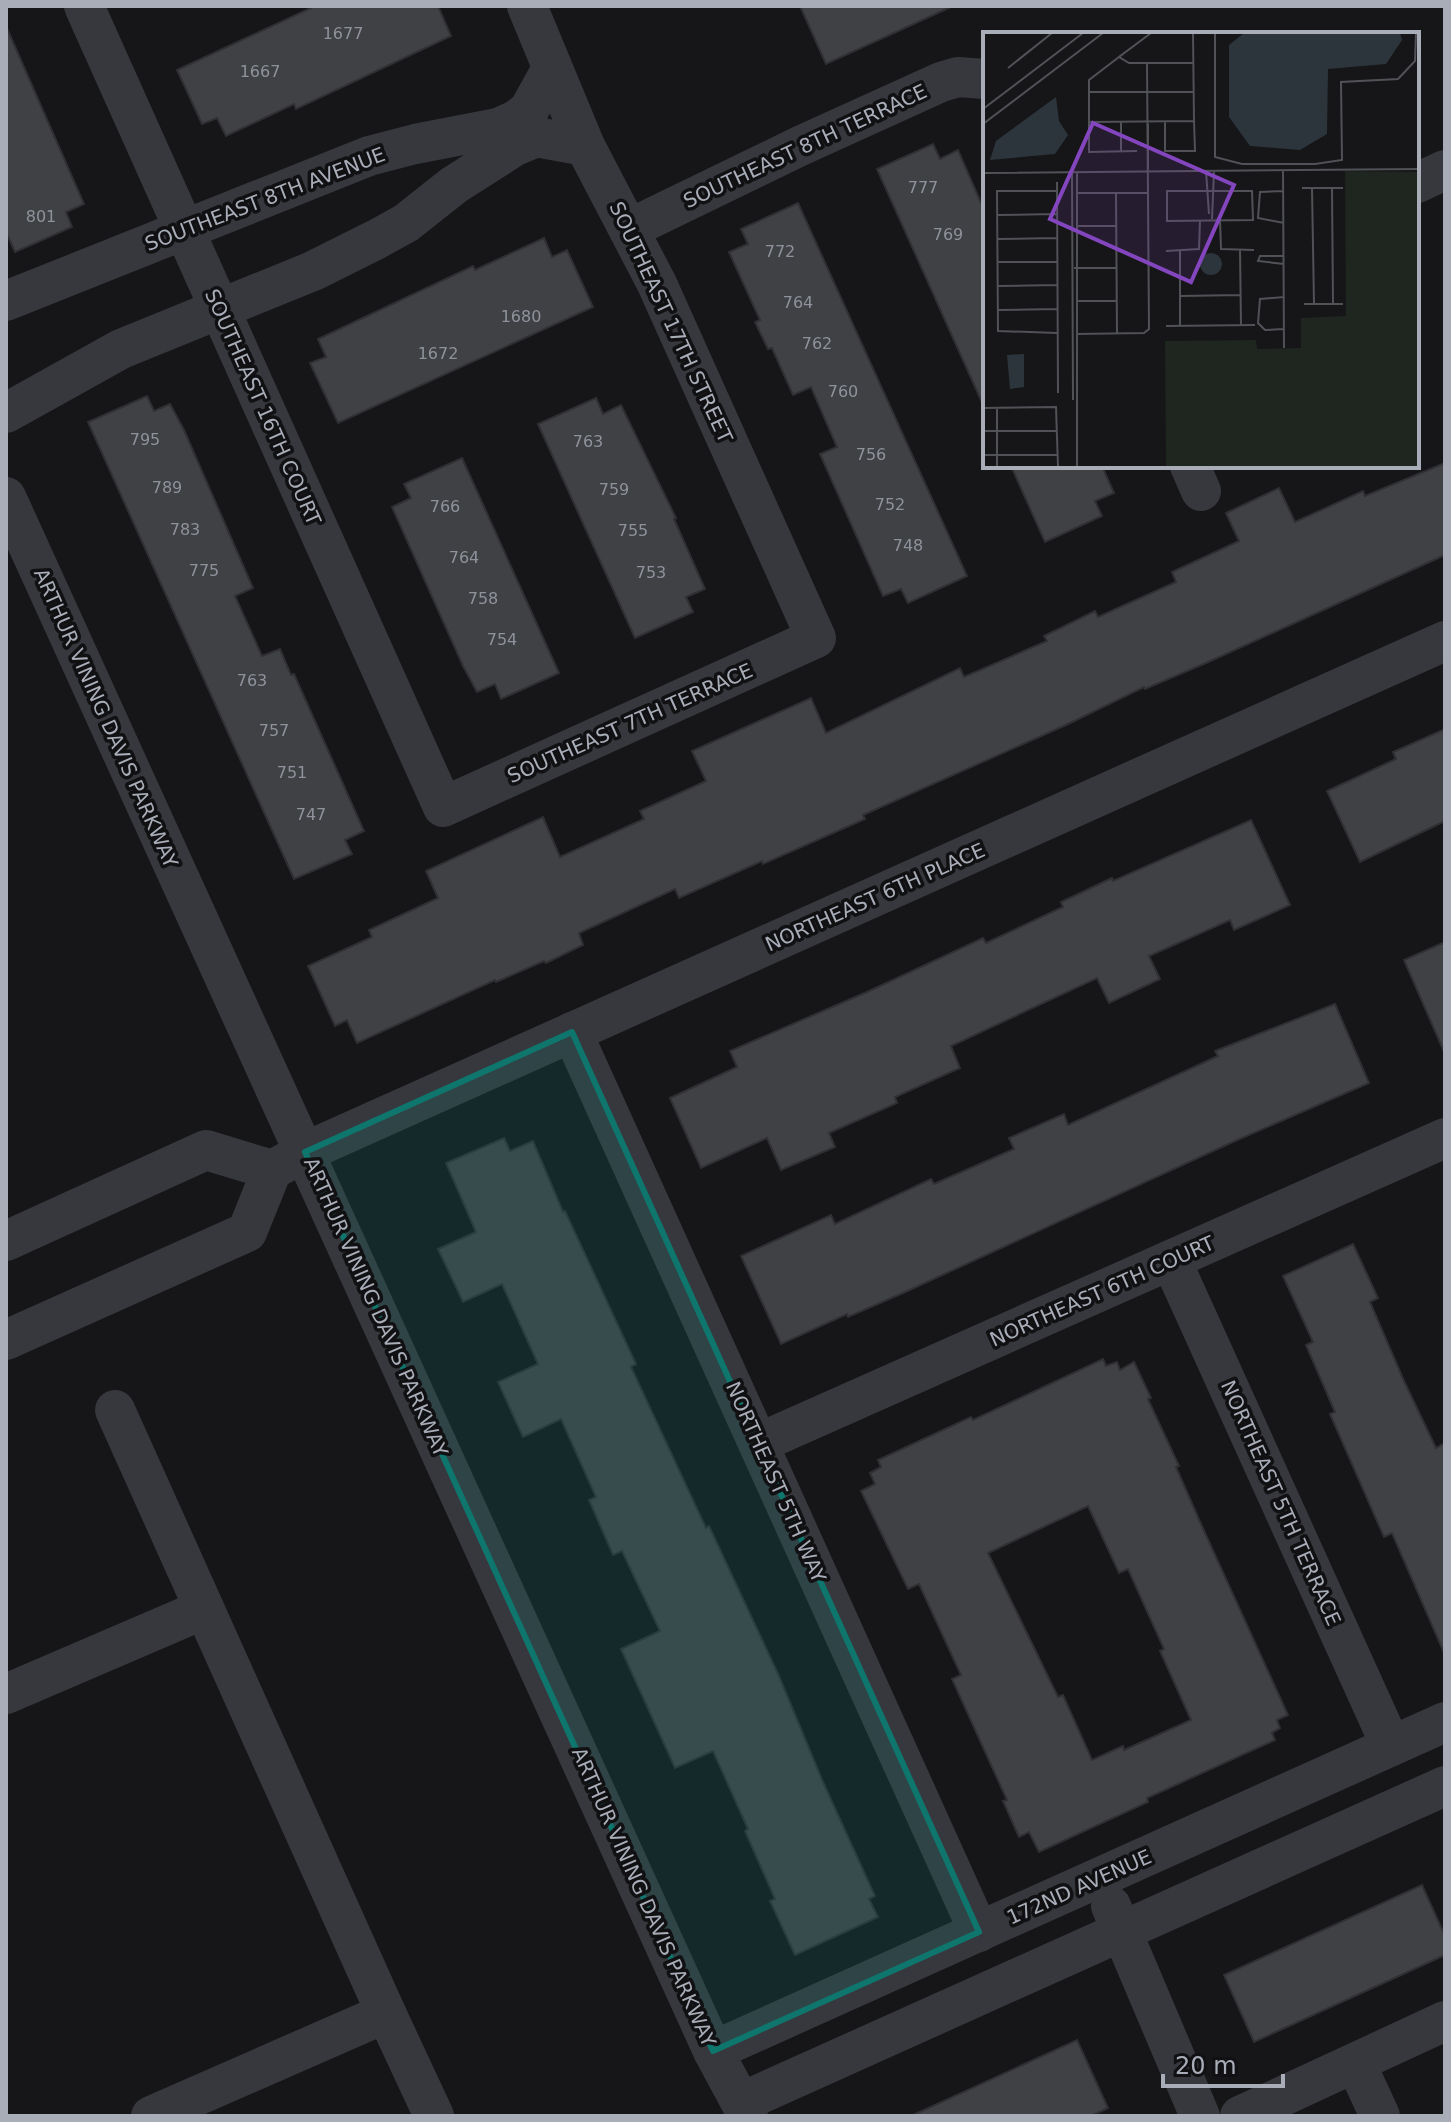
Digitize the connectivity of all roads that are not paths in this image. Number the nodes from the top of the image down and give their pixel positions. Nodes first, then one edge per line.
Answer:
1 (84, 6) edge
2 (527, 6) edge
3 (551, 70) junction
4 (983, 79) edge
5 (585, 146) junction
6 (390, 150) junction
7 (1445, 170) edge
8 (1419, 182) edge
9 (413, 217) junction
10 (629, 229) junction
11 (184, 230) junction
12 (6, 301) edge
13 (219, 308) junction
14 (6, 413) edge
15 (6, 497) edge
16 (816, 638) joint
17 (1445, 641) edge
18 (443, 807) joint
19 (572, 1032) junction
20 (1445, 1138) edge
21 (288, 1161) junction
22 (6, 1241) edge
23 (1171, 1260) junction
24 (6, 1340) edge
25 (115, 1410) dead end
26 (759, 1443) junction
27 (204, 1609) junction
28 (6, 1694) edge
29 (1445, 1722) edge
30 (1391, 1746) junction
31 (1445, 1786) edge
32 (1100, 1878) junction
33 (1121, 1931) junction
34 (979, 1932) junction
35 (386, 2013) junction
36 (1445, 2021) edge
37 (713, 2051) junction
38 (1356, 2064) junction
39 (745, 2109) edge
40 (151, 2116) edge
41 (434, 2116) edge
42 (1200, 2116) edge
43 (1240, 2116) edge
44 (1380, 2116) edge

1 - 11 street, SOUTHEAST 16TH COURT
2 - 3 street, SOUTHEAST 17TH STREET
3 - 5 street, SOUTHEAST 17TH STREET
3 - 6 street, SOUTHEAST 8TH AVENUE
4 - 10 street, SOUTHEAST 8TH TERRACE
5 - 9 street
5 - 10 street, SOUTHEAST 17TH STREET
6 - 9 street
6 - 11 street, SOUTHEAST 8TH AVENUE
7 - 8 street
9 - 13 street
10 - 16 street, SOUTHEAST 17TH STREET
11 - 12 street, SOUTHEAST 8TH AVENUE
11 - 13 street, SOUTHEAST 16TH COURT
13 - 14 street
13 - 18 street, SOUTHEAST 16TH COURT
15 - 21 street, ARTHUR VINING DAVIS PARKWAY
16 - 18 street, SOUTHEAST 7TH TERRACE
17 - 19 street, NORTHEAST 6TH PLACE
19 - 21 street, NORTHEAST 6TH PLACE
19 - 26 street, NORTHEAST 5TH WAY
20 - 23 street, NORTHEAST 6TH COURT
21 - 22 street
21 - 24 street
21 - 37 street, ARTHUR VINING DAVIS PARKWAY
23 - 26 street, NORTHEAST 6TH COURT
23 - 30 street, NORTHEAST 5TH TERRACE
25 - 27 street
26 - 34 street, NORTHEAST 5TH WAY
27 - 28 street
27 - 35 street
29 - 30 street, 172ND AVENUE
30 - 32 street, 172ND AVENUE
31 - 33 street
32 - 33 street
32 - 34 street, 172ND AVENUE
33 - 39 street
33 - 42 street
34 - 37 street, 172ND AVENUE
35 - 40 street
35 - 41 street
36 - 38 street
37 - 39 street, ARTHUR VINING DAVIS PARKWAY
38 - 43 street
38 - 44 street

